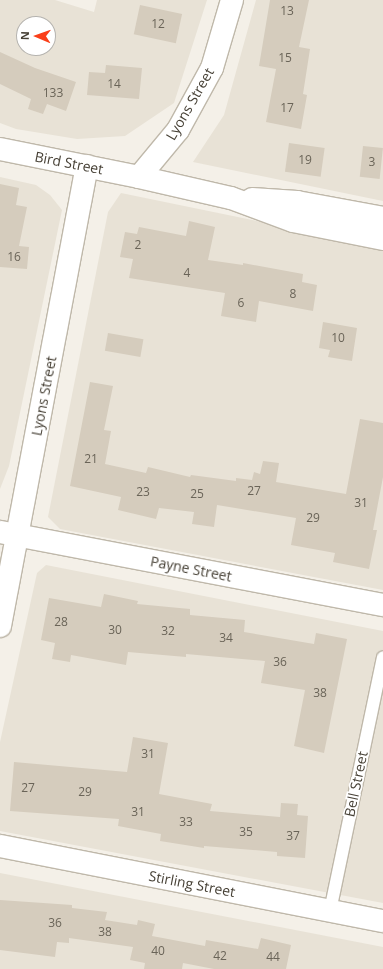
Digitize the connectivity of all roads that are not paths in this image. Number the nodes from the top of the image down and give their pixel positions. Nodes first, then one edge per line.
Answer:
1 (232, 0) edge
2 (0, 149) edge
3 (87, 166) junction
4 (139, 177) junction
5 (231, 198) junction
6 (383, 218) edge
7 (383, 239) edge
8 (9, 534) edge
9 (383, 605) edge
10 (0, 626) edge
11 (383, 657) edge
12 (0, 846) edge
13 (330, 911) junction
14 (383, 921) edge

1 - 4 street, Lyons Street
2 - 3 street, Bird Street
3 - 4 street, Bird Street
3 - 8 street, Lyons Street
4 - 5 street, Bird Street
5 - 6 street
5 - 7 street
8 - 9 street, Payne Street
8 - 10 street, Lyons Street
11 - 13 lane, Bell Street
12 - 13 street, Stirling Street
13 - 14 street, Stirling Street

